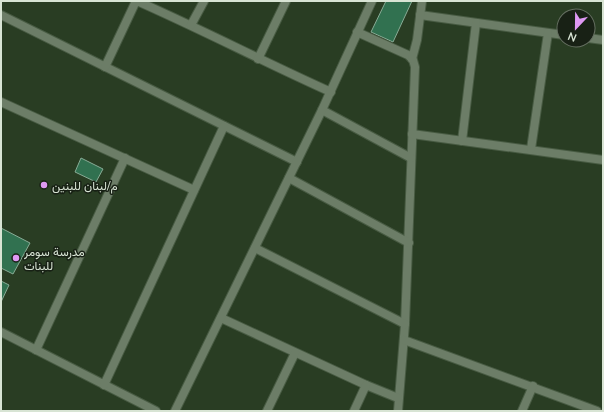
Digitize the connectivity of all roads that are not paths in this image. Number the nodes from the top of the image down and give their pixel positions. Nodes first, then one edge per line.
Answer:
1 (137, 1) edge
2 (204, 1) edge
3 (286, 1) edge
4 (372, 1) edge
5 (422, 1) edge
6 (1, 15) edge
7 (420, 15) junction
8 (476, 23) junction
9 (191, 25) junction
10 (357, 32) junction
11 (548, 33) junction
12 (556, 34) edge
13 (258, 59) junction
14 (412, 59) junction
15 (105, 67) junction
16 (331, 92) junction
17 (1, 102) edge
18 (322, 110) junction
19 (224, 126) junction
20 (412, 134) junction
21 (462, 141) junction
22 (531, 149) junction
23 (124, 158) junction
24 (411, 158) junction
25 (603, 160) edge
26 (297, 162) junction
27 (289, 178) junction
28 (194, 190) junction
29 (408, 243) junction
30 (255, 248) junction
31 (221, 318) junction
32 (405, 324) junction
33 (1, 332) edge
34 (404, 340) junction
35 (36, 350) junction
36 (295, 353) junction
37 (104, 385) junction
38 (366, 385) junction
39 (533, 386) junction
40 (398, 398) junction
41 (156, 411) edge
42 (175, 411) edge
43 (267, 411) edge
44 (354, 411) edge
45 (398, 411) edge
46 (522, 411) edge
47 (597, 411) edge

1 - 9 street
1 - 15 street
2 - 9 street
3 - 13 street
4 - 10 street
5 - 7 street
6 - 15 street
7 - 8 street
7 - 14 street
8 - 11 street
8 - 21 street
9 - 13 street
10 - 14 street
10 - 16 street
11 - 12 street
11 - 22 street
13 - 16 street
14 - 20 street
15 - 19 street
16 - 18 street
17 - 23 street
18 - 24 street
18 - 26 street
19 - 26 street
19 - 28 street
20 - 21 street
20 - 24 street
21 - 22 street
22 - 25 street
23 - 28 street
23 - 35 street
24 - 29 street
26 - 27 street
27 - 29 street
27 - 30 street
28 - 37 street
29 - 32 street
30 - 31 street
30 - 32 street
31 - 36 street
31 - 42 street
32 - 34 street
33 - 35 street
34 - 39 street
34 - 40 street
35 - 37 street
36 - 38 street
36 - 43 street
37 - 41 street
38 - 40 street
38 - 44 street
39 - 46 street
39 - 47 street
40 - 45 street

